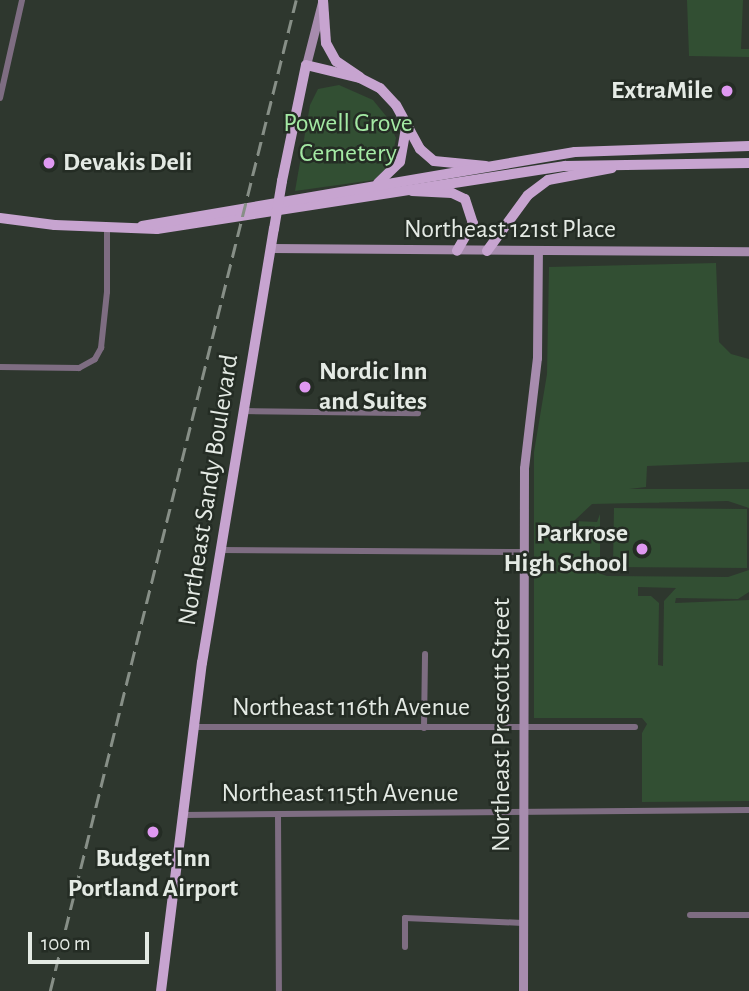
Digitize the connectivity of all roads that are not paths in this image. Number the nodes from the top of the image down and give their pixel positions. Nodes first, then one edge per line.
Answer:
1 (22, 0) edge
2 (323, 0) edge
3 (306, 65) junction
4 (360, 78) junction
5 (0, 98) edge
6 (407, 124) junction
7 (749, 146) edge
8 (639, 162) junction
9 (749, 163) edge
10 (490, 167) junction
11 (373, 186) junction
12 (408, 190) junction
13 (0, 218) edge
14 (142, 226) junction
15 (107, 227) junction
16 (271, 248) junction
17 (457, 251) junction
18 (487, 251) junction
19 (538, 251) junction
20 (749, 251) edge
21 (0, 367) edge
22 (243, 411) junction
23 (418, 413) dead end
24 (220, 551) junction
25 (524, 552) junction
26 (425, 654) dead end
27 (524, 726) junction
28 (193, 727) junction
29 (635, 727) dead end
30 (424, 728) junction
31 (749, 810) edge
32 (523, 812) junction
33 (278, 814) junction
34 (183, 815) junction
35 (690, 915) dead end
36 (749, 915) edge
37 (523, 923) junction
38 (405, 947) dead end
39 (161, 991) edge
40 (279, 991) edge
41 (523, 991) edge

1 - 5 street
2 - 3 street, Northeast Sandy Boulevard
2 - 4 main road
3 - 4 main road
3 - 16 main road, Northeast Sandy Boulevard, bridge
4 - 6 main road
6 - 10 main road
6 - 11 main road
7 - 10 main road
8 - 9 main road
8 - 12 main road
8 - 18 main road
10 - 11 main road
11 - 14 main road
12 - 14 main road
12 - 17 main road
13 - 15 main road
14 - 15 main road
15 - 21 street
16 - 17 street, Northeast 121st Place
16 - 22 main road, Northeast Sandy Boulevard
17 - 18 street, Northeast 121st Place
18 - 19 street, Northeast 121st Place
19 - 20 street, Northeast 121st Place
19 - 25 street, Northeast Prescott Street
22 - 23 street
22 - 24 main road, Northeast Sandy Boulevard
24 - 25 street
24 - 28 main road, Northeast Sandy Boulevard
25 - 27 street, Northeast Prescott Street
26 - 30 street
27 - 29 street, Northeast 116th Avenue
27 - 30 street, Northeast 116th Avenue
27 - 32 street, Northeast Prescott Street
28 - 30 street, Northeast 116th Avenue
28 - 34 main road, Northeast Sandy Boulevard
31 - 32 street, Northeast 115th Avenue
32 - 33 street, Northeast 115th Avenue
32 - 37 street, Northeast Prescott Street
33 - 34 street, Northeast 115th Avenue
33 - 40 street
34 - 39 main road, Northeast Sandy Boulevard
35 - 36 street
37 - 38 street
37 - 41 street, Northeast Prescott Street

